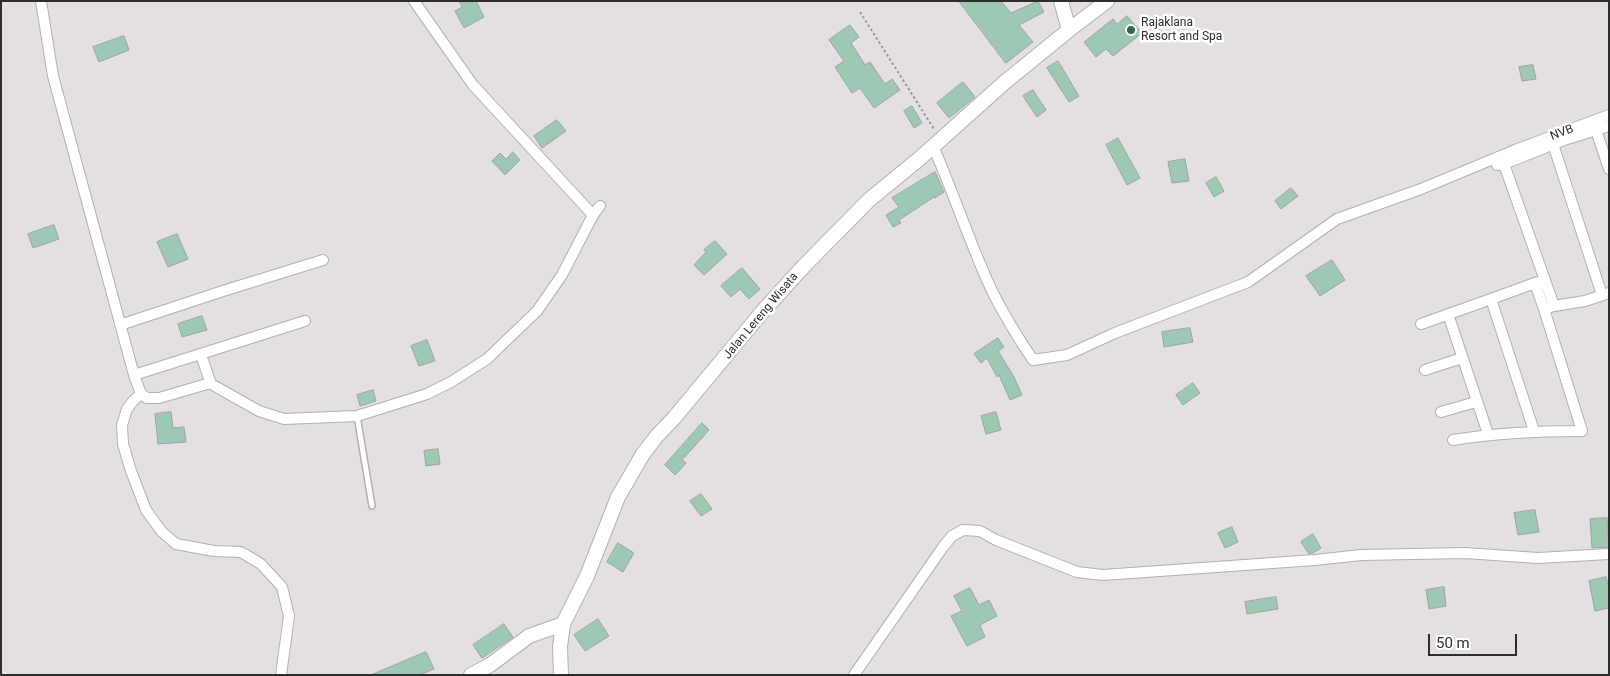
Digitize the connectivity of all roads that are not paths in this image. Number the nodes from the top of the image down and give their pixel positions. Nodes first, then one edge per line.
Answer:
1 (41, 1) edge
2 (414, 1) edge
3 (1061, 1) edge
4 (1107, 1) edge
5 (1069, 30) junction
6 (1609, 115) edge
7 (1609, 126) edge
8 (1596, 130) junction
9 (937, 143) junction
10 (1553, 144) junction
11 (1504, 164) junction
12 (1474, 167) junction
13 (1609, 169) edge
14 (600, 206) dead end
15 (593, 215) junction
16 (323, 260) dead end
17 (1540, 282) junction
18 (1605, 294) edge
19 (1491, 299) junction
20 (1549, 308) junction
21 (1448, 314) junction
22 (306, 321) dead end
23 (1421, 324) dead end
24 (120, 325) junction
25 (201, 355) junction
26 (1462, 358) junction
27 (1425, 370) dead end
28 (134, 375) junction
29 (212, 384) junction
30 (141, 394) junction
31 (1476, 402) junction
32 (1441, 412) dead end
33 (357, 416) junction
34 (1534, 431) junction
35 (1488, 434) junction
36 (1453, 440) dead end
37 (372, 506) dead end
38 (1609, 554) edge
39 (564, 624) junction
40 (281, 675) edge
41 (471, 675) edge
42 (561, 675) edge
43 (854, 675) edge

1 - 24 street
2 - 15 street
3 - 5 main road
4 - 5 main road, Jalan Lereng Wisata
5 - 9 main road, Jalan Lereng Wisata
6 - 12 street, NVB
7 - 8 street
8 - 10 street
8 - 13 street
9 - 12 street, NVB
9 - 39 main road, Jalan Lereng Wisata
10 - 11 street
10 - 18 street
11 - 12 street
11 - 17 street
14 - 15 street
15 - 33 street
16 - 24 street
17 - 19 street
17 - 20 street
18 - 20 street
19 - 21 street
19 - 34 street
20 - 34 street
21 - 23 street
21 - 26 street
22 - 25 street
24 - 28 street
25 - 28 street
25 - 29 street
26 - 27 street
26 - 31 street
28 - 30 street
29 - 30 street
29 - 33 street
30 - 40 street
31 - 32 street
31 - 35 street
33 - 37 lane
34 - 35 street
35 - 36 street
38 - 43 street
39 - 41 main road
39 - 42 main road, Jalan Lereng Wisata

